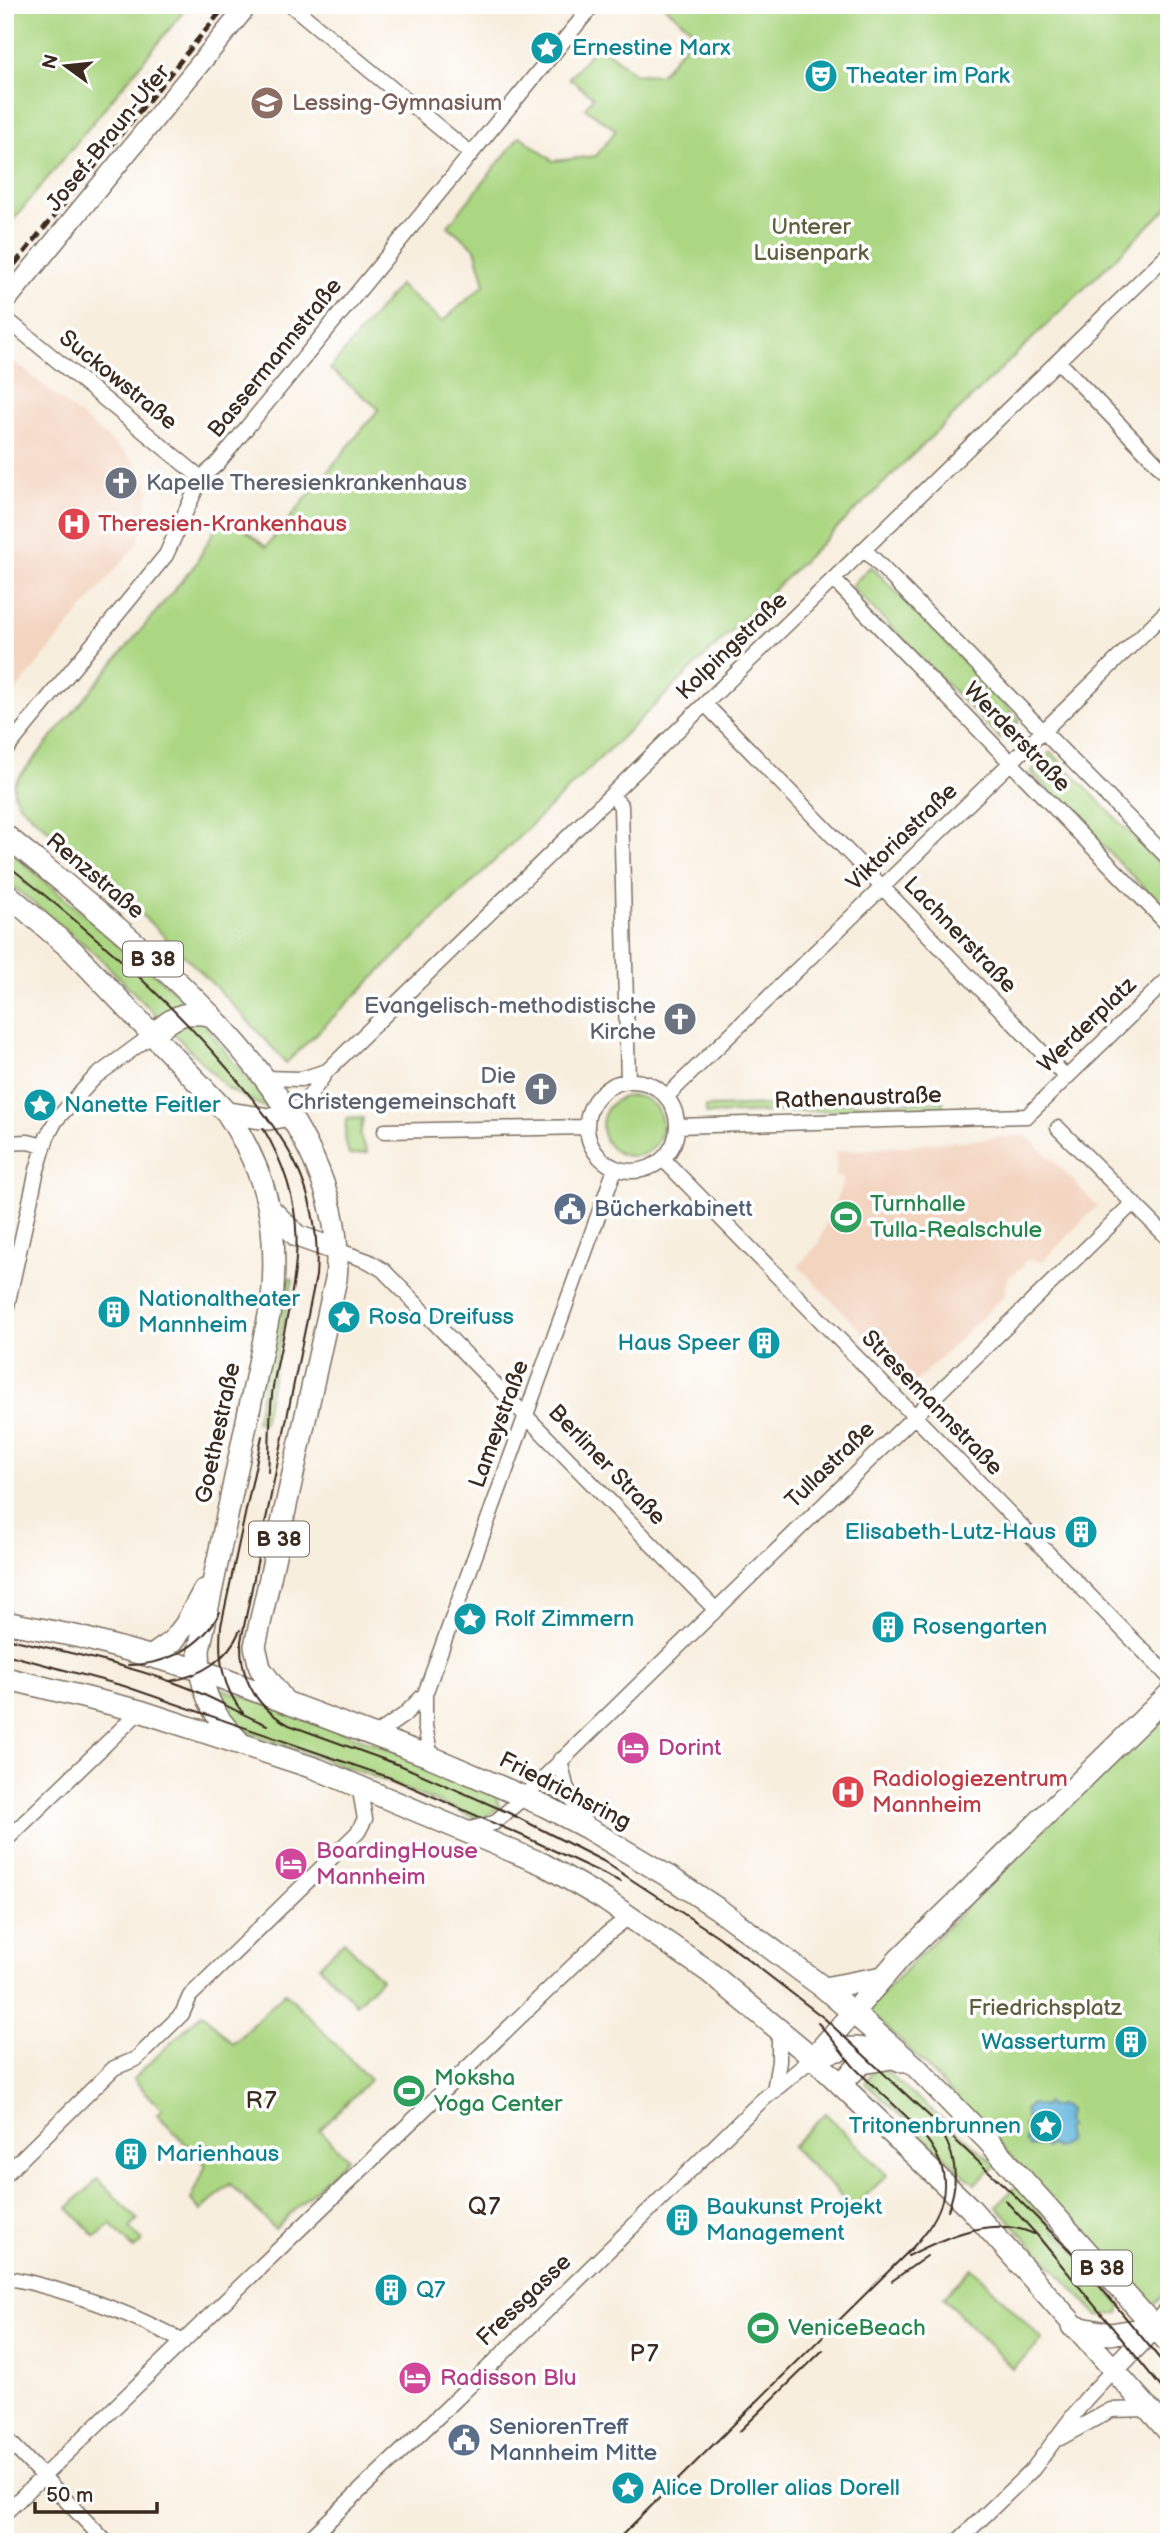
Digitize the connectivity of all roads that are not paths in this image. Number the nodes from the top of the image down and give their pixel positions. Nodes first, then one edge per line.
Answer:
1 (248, 5) edge
2 (290, 5) edge
3 (593, 5) edge
4 (471, 154) junction
5 (1169, 253) edge
6 (5, 302) edge
7 (5, 318) edge
8 (1058, 361) junction
9 (1169, 477) edge
10 (201, 478) junction
11 (864, 549) junction
12 (833, 579) junction
13 (1169, 609) edge
14 (705, 704) junction
15 (1042, 732) junction
16 (6, 749) edge
17 (1010, 763) junction
18 (612, 794) junction
19 (5, 835) edge
20 (1169, 859) edge
21 (882, 888) junction
22 (5, 892) edge
23 (1169, 926) edge
24 (1169, 978) edge
25 (211, 1014) junction
26 (152, 1035) junction
27 (327, 1071) junction
28 (1066, 1077) junction
29 (263, 1078) junction
30 (628, 1081) junction
31 (666, 1097) junction
32 (1037, 1106) joint
33 (227, 1113) junction
34 (289, 1115) junction
35 (677, 1126) junction
36 (586, 1127) junction
37 (1058, 1128) dead end
38 (385, 1131) dead end
39 (5, 1143) edge
40 (44, 1146) junction
41 (663, 1159) junction
42 (615, 1169) junction
43 (1133, 1203) junction
44 (269, 1208) junction
45 (1169, 1239) edge
46 (337, 1250) junction
47 (5, 1315) edge
48 (527, 1415) junction
49 (912, 1416) junction
50 (213, 1580) junction
51 (715, 1609) junction
52 (5, 1622) edge
53 (152, 1656) junction
54 (200, 1670) junction
55 (1169, 1677) edge
56 (5, 1678) edge
57 (425, 1694) junction
58 (1169, 1694) edge
59 (285, 1702) junction
60 (139, 1711) junction
61 (374, 1736) junction
62 (242, 1743) junction
63 (430, 1757) junction
64 (560, 1760) junction
65 (359, 1785) junction
66 (524, 1797) junction
67 (587, 1828) junction
68 (466, 1830) junction
69 (5, 1841) edge
70 (629, 1916) junction
71 (883, 1978) junction
72 (824, 1988) junction
73 (853, 2012) junction
74 (779, 2028) junction
75 (845, 2047) junction
76 (813, 2057) junction
77 (894, 2058) junction
78 (916, 2067) junction
79 (840, 2084) junction
80 (774, 2091) junction
81 (5, 2175) edge
82 (5, 2277) edge
83 (1161, 2319) edge
84 (1072, 2326) junction
85 (183, 2342) junction
86 (1169, 2343) edge
87 (1112, 2371) junction
88 (1148, 2409) junction
89 (1169, 2432) edge
90 (5, 2437) edge
91 (1056, 2440) junction
92 (43, 2476) junction
93 (5, 2513) edge
94 (106, 2542) edge
95 (306, 2542) edge
96 (957, 2542) edge

1 - 6 street, Josef-Braun-Ufer
2 - 4 street
3 - 4 street, Bassermannstraße
4 - 10 street, Bassermannstraße
5 - 8 street, Kolpingstraße
7 - 10 street, Suckowstraße
8 - 9 street
8 - 11 street, Kolpingstraße
10 - 16 street, Bassermannstraße
11 - 12 street, Kolpingstraße
11 - 15 street, Werderstraße
12 - 14 street, Kolpingstraße
12 - 17 street, Werderstraße
13 - 15 street, Viktoriastraße
14 - 18 street, Kolpingstraße
14 - 21 street, Lachnerstraße
15 - 17 street, Viktoriastraße
15 - 20 street, Werderstraße
17 - 21 street, Viktoriastraße
17 - 23 street, Werderstraße
18 - 27 street, Kolpingstraße
18 - 30 street
19 - 25 main road, Renzstraße / B 38
21 - 28 street, Lachnerstraße
21 - 31 street, Viktoriastraße
22 - 26 main road, B 38
24 - 28 street, Werderplatz
25 - 26 main road
25 - 29 main road, Renzstraße / B 38
26 - 33 main road, Goethestraße / B 38
26 - 40 street
27 - 29 street
27 - 34 street, Kolpingstraße
28 - 32 street, Werderplatz
29 - 34 main road, Renzstraße / B 38
30 - 31 street
30 - 36 street
31 - 35 street
32 - 35 street, Rathenaustraße
33 - 34 main road
33 - 44 main road, Goethestraße / B 38
34 - 46 main road, B 38
35 - 41 street
36 - 38 street
36 - 42 street
37 - 43 street
39 - 40 street
40 - 47 street
41 - 42 street
41 - 49 street, Stresemannstraße
42 - 48 street, Lameystraße
43 - 45 street
43 - 49 street, Tullastraße
44 - 46 main road
44 - 50 main road, Goethestraße / B 38
46 - 48 street, Berliner Straße
46 - 59 main road, B 38
48 - 51 street, Berliner Straße
48 - 57 street, Lameystraße
49 - 51 street, Tullastraße
49 - 55 street, Stresemannstraße
50 - 53 main road
50 - 54 main road, Goethestraße / B 38
51 - 64 street, Tullastraße
52 - 53 main road, Friedrichsring
53 - 54 main road, Friedrichsring
54 - 59 main road, Friedrichsring / B 38
54 - 62 main road, B 38
56 - 60 main road
57 - 61 street, Lameystraße
57 - 63 street, Lameystraße
58 - 71 main road
59 - 61 main road, Friedrichsring / B 38
60 - 62 main road
60 - 69 street
61 - 63 main road, Friedrichsring / B 38
62 - 65 main road, B 38
63 - 66 main road, Friedrichsring / B 38
64 - 66 street, Tullastraße
64 - 67 street
65 - 68 main road, B 38
65 - 81 street
66 - 67 main road, Friedrichsring / B 38
66 - 68 street, Tullastraße
67 - 72 main road, Friedrichsring / B 38
68 - 70 main road, B 38
70 - 74 main road, B 38
70 - 85 street
71 - 72 main road
71 - 73 main road
72 - 73 main road, Friedrichsring / B 38
73 - 75 main road
73 - 76 main road
73 - 78 main road, Friedrichsring / B 38
74 - 76 main road, B 38
74 - 80 street
75 - 76 main road
75 - 77 main road
75 - 79 main road
76 - 79 main road, B 38
76 - 80 street, Fressgasse
77 - 78 main road
77 - 79 main road
78 - 83 main road, Friedrichsring / B 38
79 - 84 main road, B 38
80 - 95 street, Fressgasse
82 - 85 street
83 - 84 main road
83 - 86 main road, B 38
83 - 87 main road
84 - 87 main road, B 38
85 - 92 street
87 - 88 main road, B 38
87 - 91 street
88 - 89 main road, B 38
88 - 91 street
90 - 92 street
91 - 96 street
92 - 93 street
92 - 94 street

